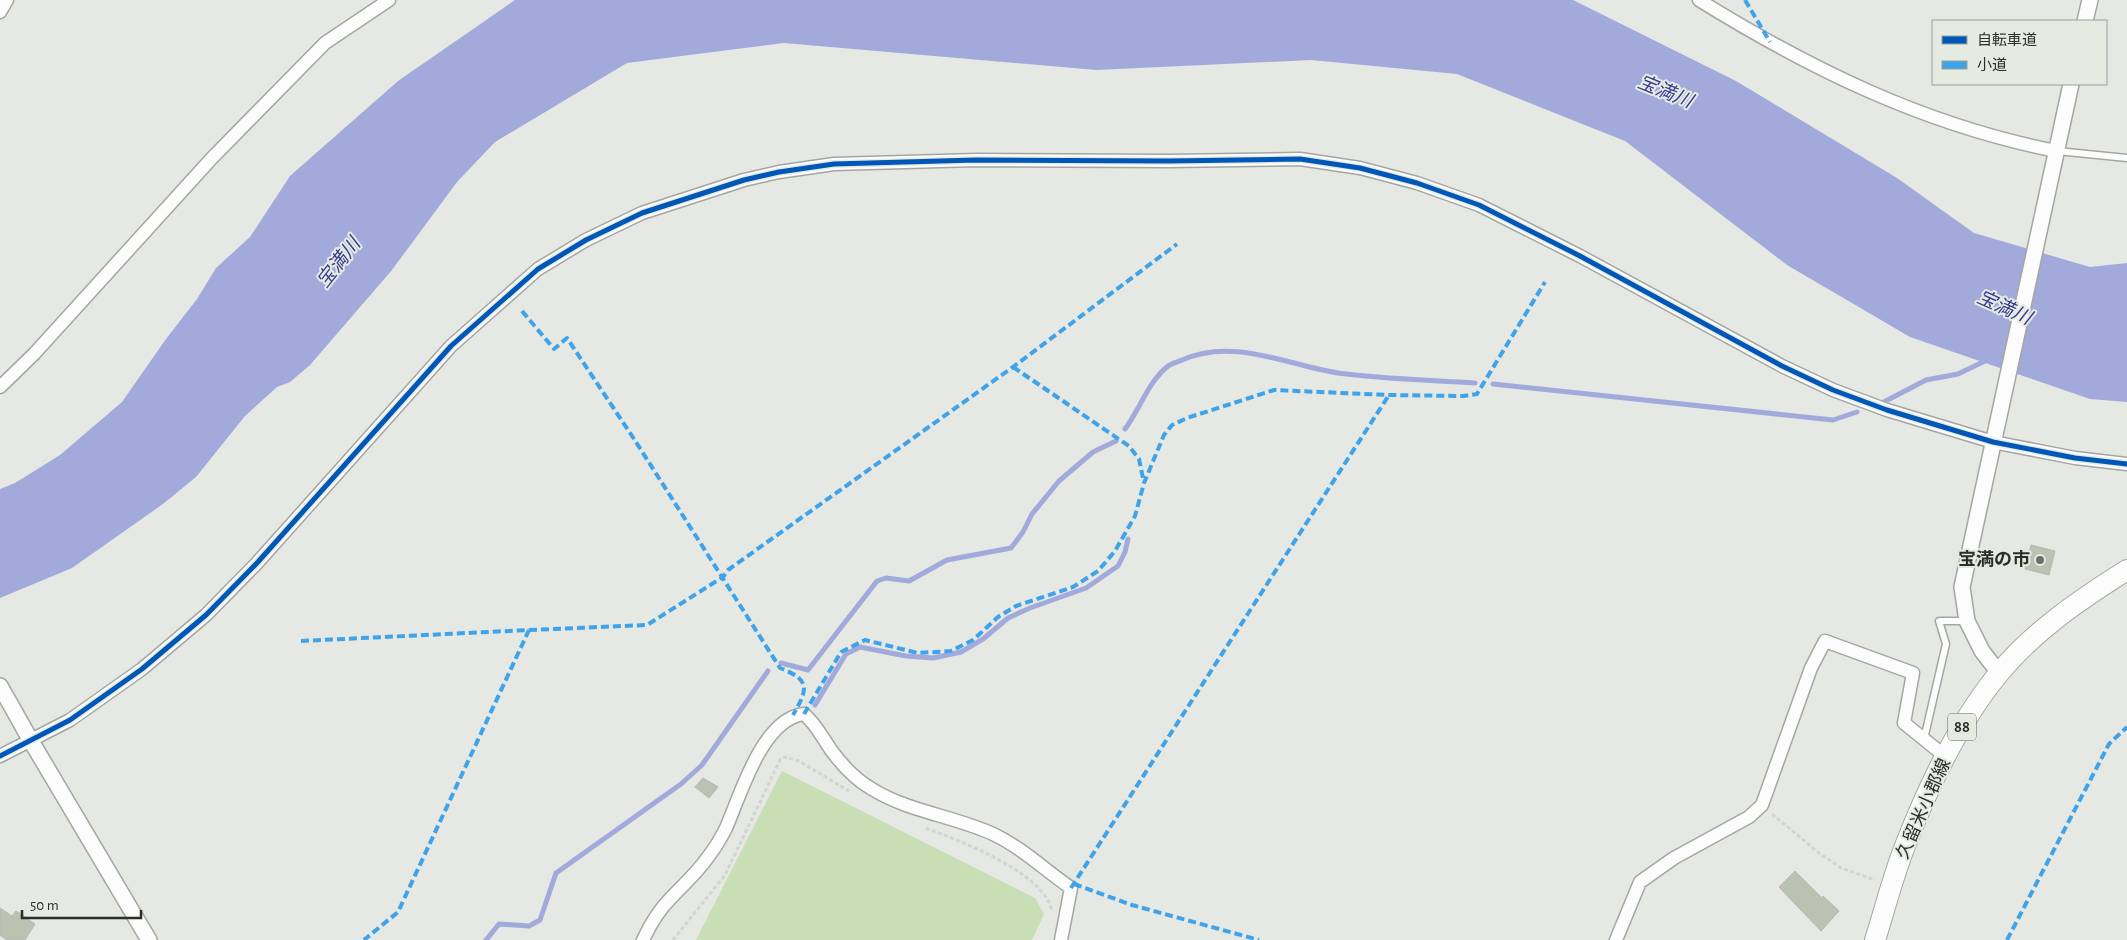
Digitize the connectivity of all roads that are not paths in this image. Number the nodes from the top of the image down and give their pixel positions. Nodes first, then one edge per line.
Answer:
1 (7, 0) edge
2 (389, 0) edge
3 (1699, 0) edge
4 (2090, 0) edge
5 (0, 12) edge
6 (2085, 20) edge
7 (2071, 85) edge
8 (2056, 151) junction
9 (2127, 158) edge
10 (0, 387) edge
11 (1994, 437) junction
12 (2127, 464) edge
13 (2127, 570) edge
14 (1966, 621) junction
15 (2000, 673) junction
16 (0, 686) edge
17 (1924, 739) junction
18 (31, 741) junction
19 (0, 756) edge
20 (1946, 757) junction
21 (149, 940) edge
22 (643, 940) edge
23 (1060, 940) edge
24 (1616, 940) edge
25 (1875, 940) edge

1 - 5 street
2 - 10 street
3 - 8 street
4 - 6 street
7 - 8 street
8 - 9 lane
8 - 11 street
11 - 12 street
11 - 14 street
11 - 18 street
13 - 15 main road, 久留米小郡線 / 88
14 - 15 street
14 - 17 lane
15 - 20 main road, 久留米小郡線 / 88
16 - 18 street
17 - 20 street
17 - 24 street
18 - 19 street
18 - 21 street
20 - 25 main road, 久留米小郡線 / 88
22 - 23 street

